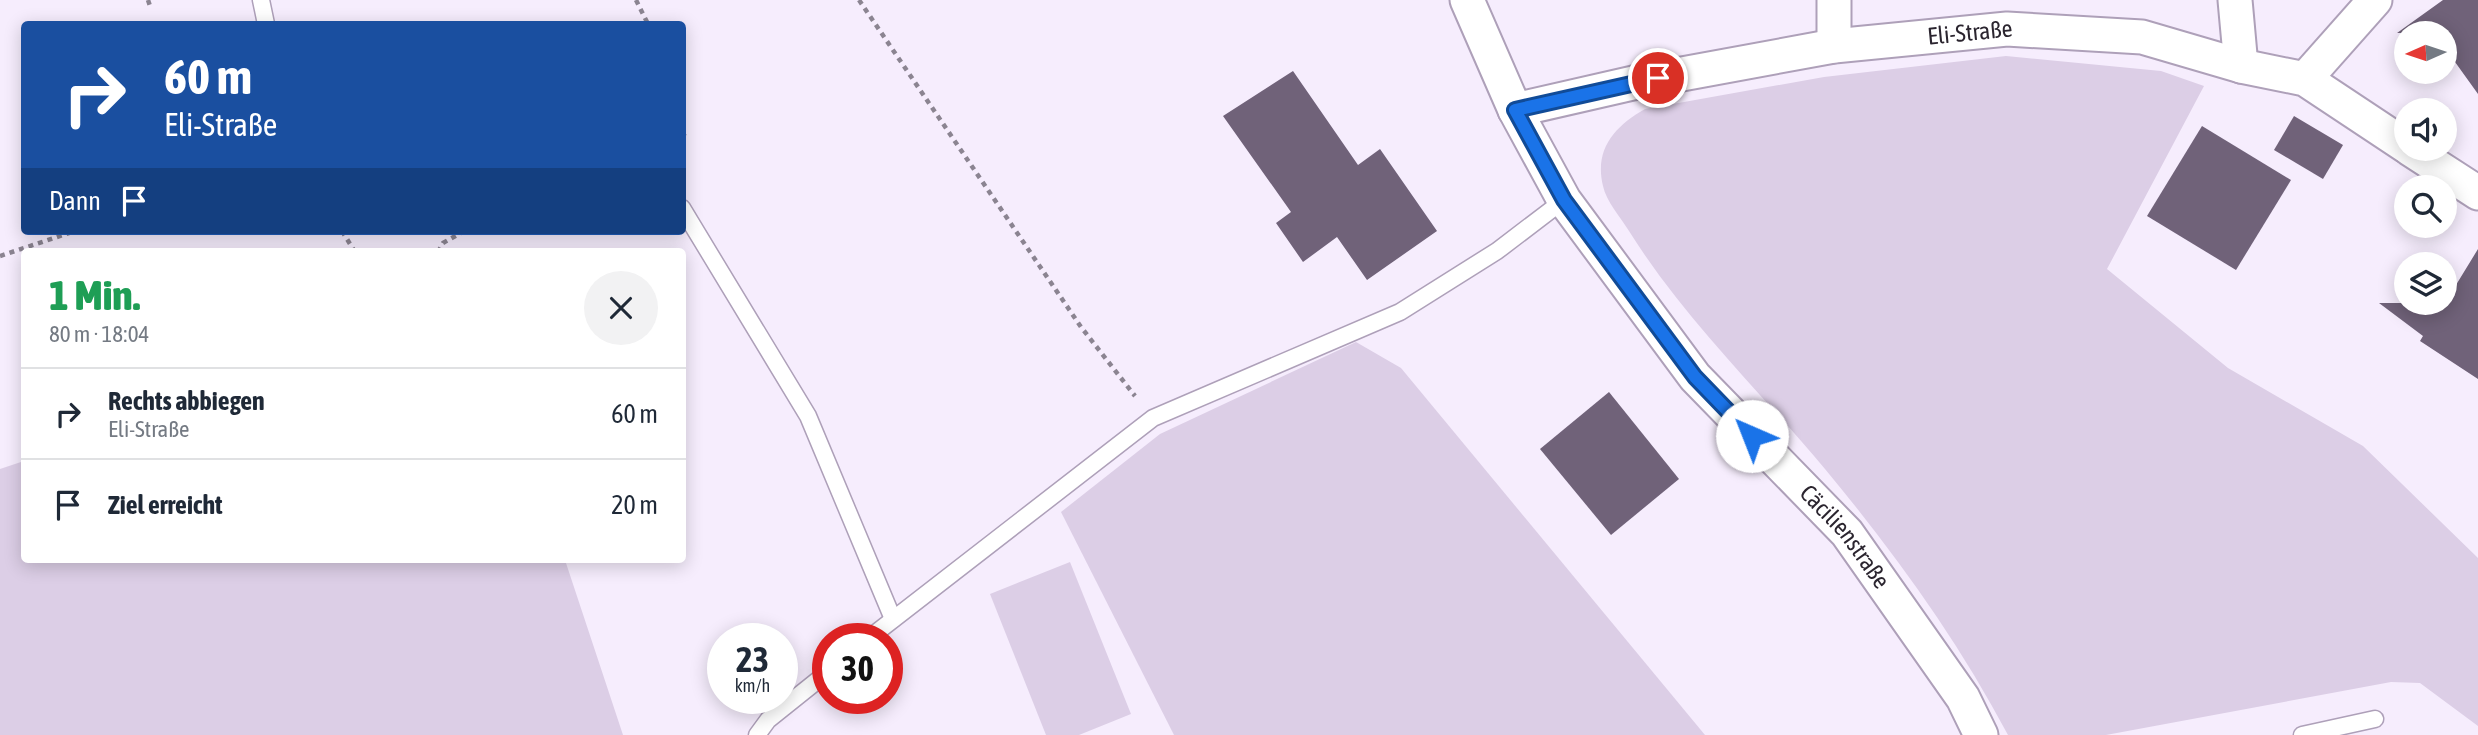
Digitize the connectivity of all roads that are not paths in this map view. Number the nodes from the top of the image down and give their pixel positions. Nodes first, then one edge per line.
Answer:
1 (261, 0) edge
2 (1466, 0) edge
3 (1833, 0) edge
4 (2235, 0) edge
5 (2375, 0) edge
6 (265, 21) edge
7 (1834, 46) junction
8 (2241, 66) junction
9 (2305, 79) junction
10 (1515, 110) junction
11 (2394, 138) edge
12 (2429, 161) edge
13 (2478, 193) edge
14 (1564, 200) junction
15 (686, 215) edge
16 (894, 619) junction
17 (889, 623) edge
18 (812, 684) edge
19 (2375, 719) dead end
20 (757, 735) edge
21 (1981, 735) edge
22 (2302, 735) edge

1 - 6 lane
2 - 10 street, Cäcilienstraße
3 - 7 street
4 - 8 street
5 - 9 street
7 - 8 street, Eli-Straße
7 - 10 street, Eli-Straße
8 - 9 street, Eli-Straße
9 - 11 street, Eli-Straße
10 - 14 street, Cäcilienstraße
12 - 13 street, Eli-Straße
14 - 16 lane
14 - 21 street, Cäcilienstraße
15 - 16 lane
16 - 17 lane
18 - 20 lane
19 - 22 lane

